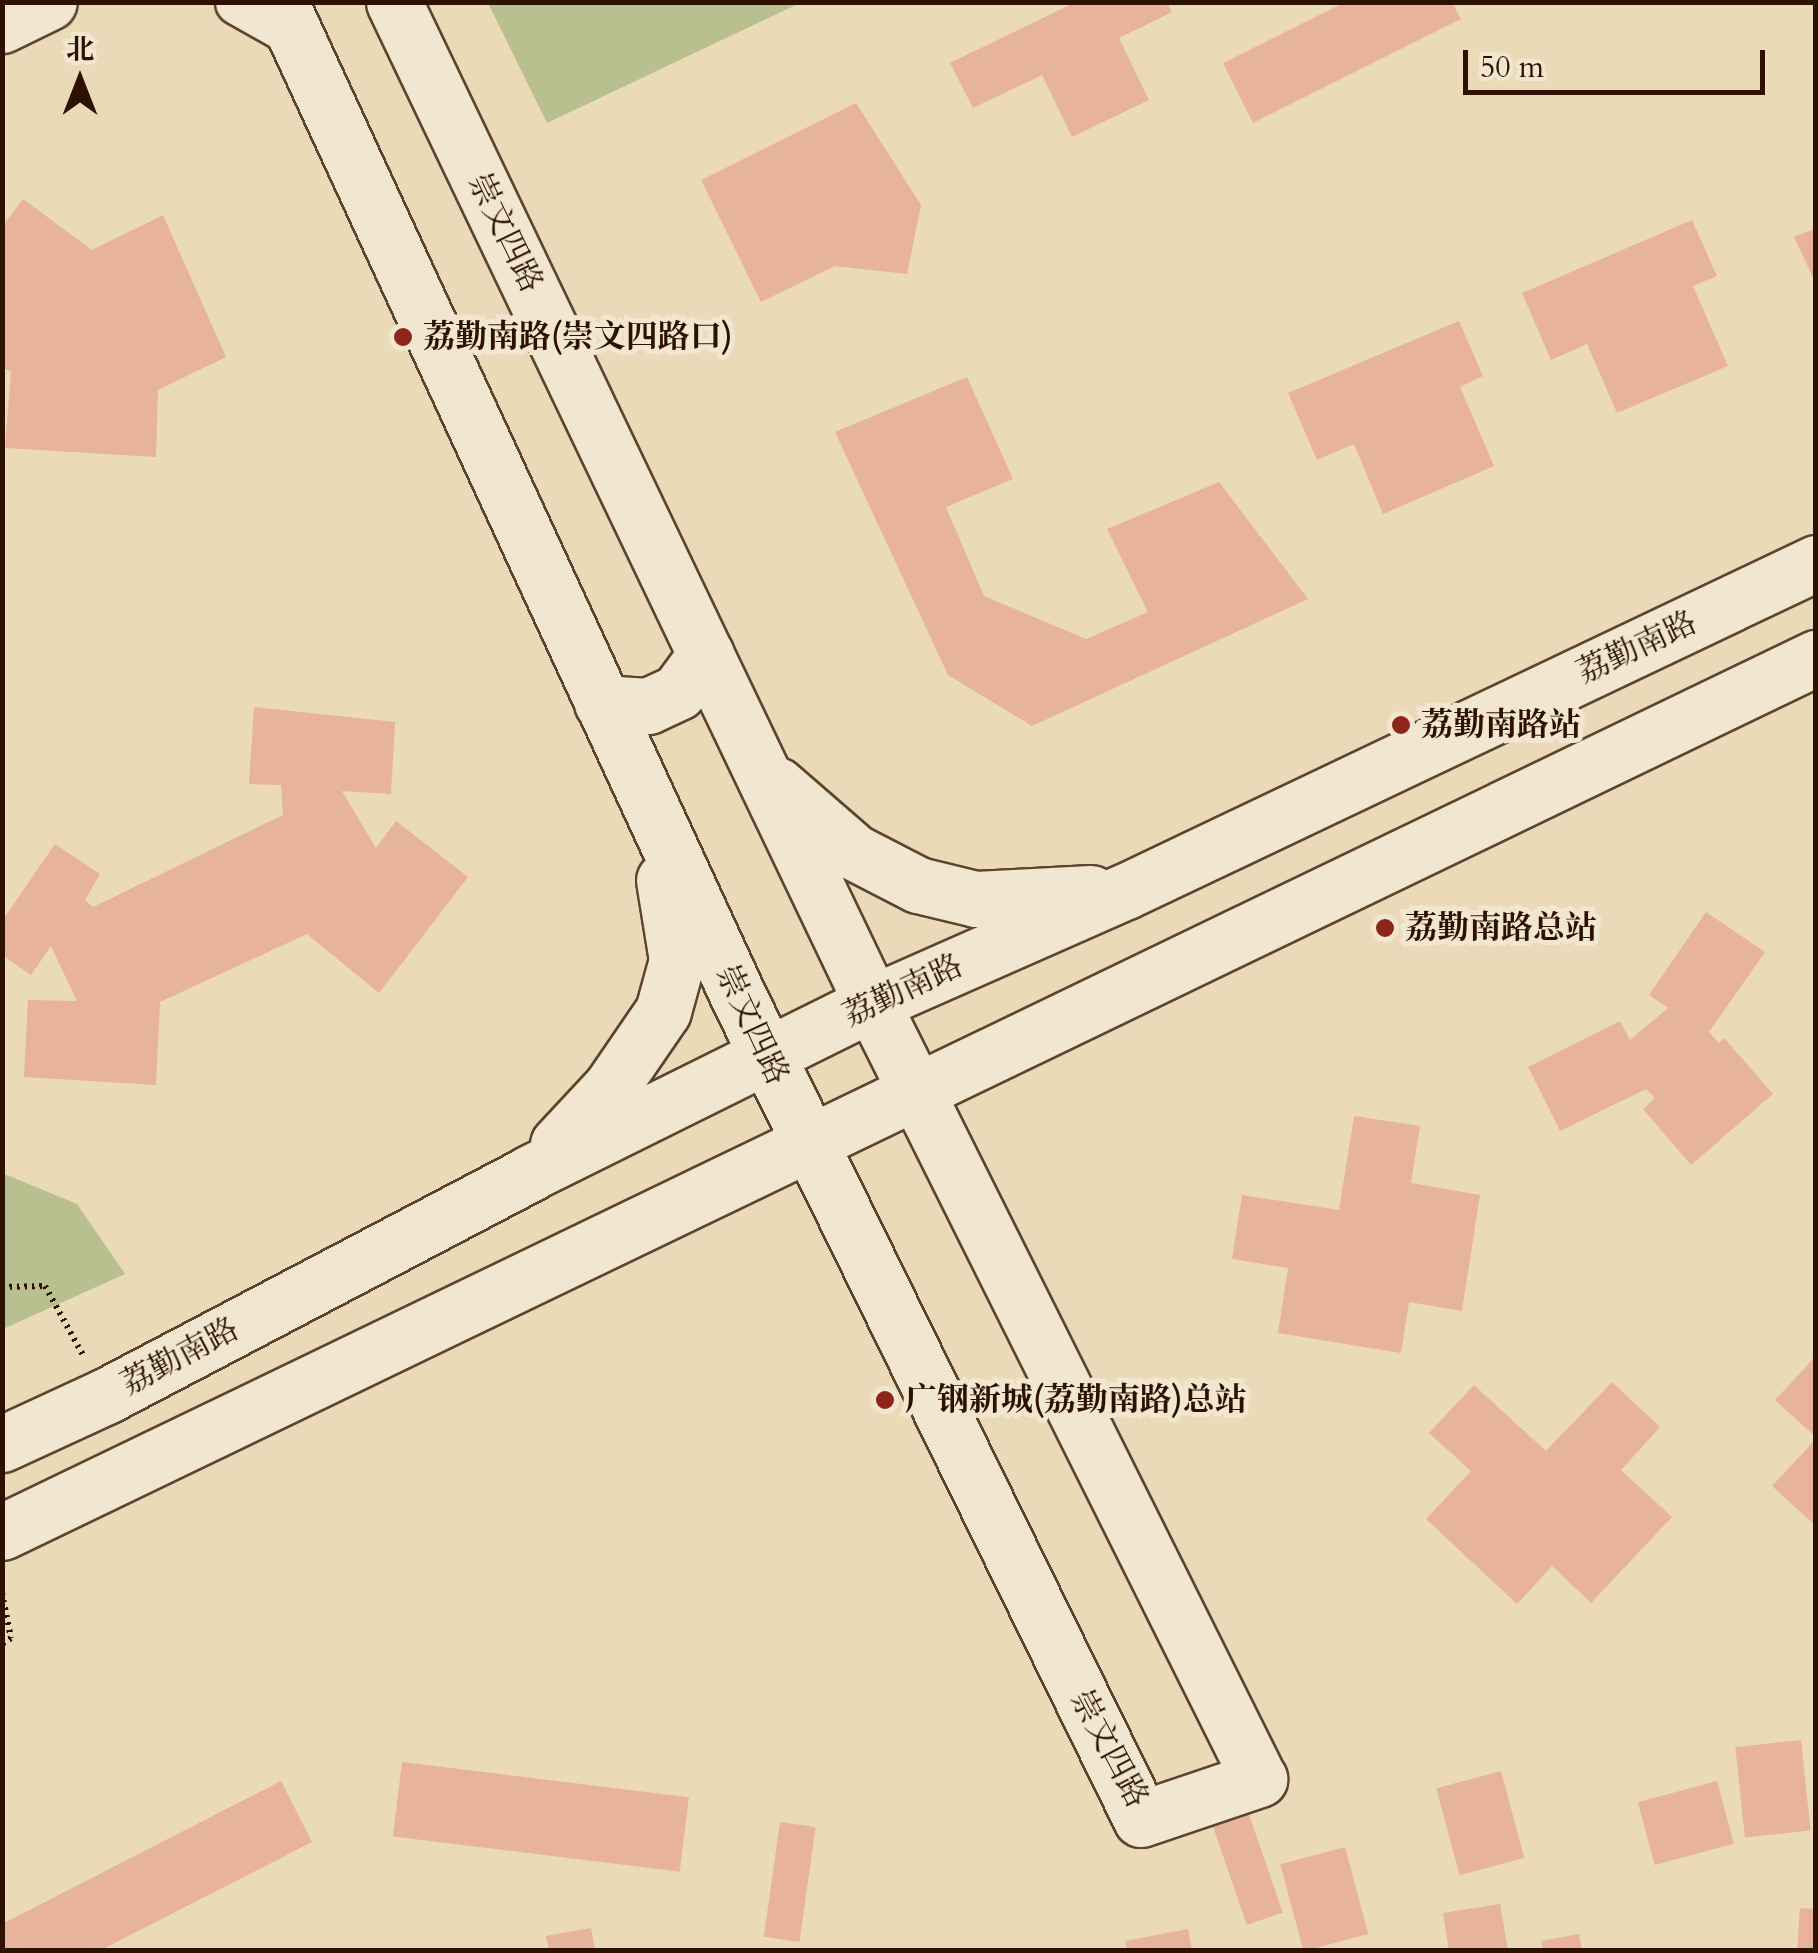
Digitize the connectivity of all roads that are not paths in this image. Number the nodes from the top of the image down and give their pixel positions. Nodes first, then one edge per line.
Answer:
1 (49, 2) edge
2 (238, 2) edge
3 (394, 2) edge
4 (287, 18) edge
5 (2, 25) edge
6 (1816, 563) edge
7 (706, 654) junction
8 (1816, 658) edge
9 (602, 703) junction
10 (762, 772) junction
11 (655, 818) junction
12 (1124, 892) junction
13 (872, 1004) junction
14 (766, 1056) junction
15 (918, 1093) junction
16 (808, 1143) junction
17 (530, 1173) junction
18 (2, 1444) edge
19 (2, 1532) edge

1 - 5 main road
2 - 4 street
3 - 7 main road, 崇文四路
4 - 9 main road, 崇文四路
6 - 12 main road, 荔勤南路
7 - 9 main road
7 - 10 main road, 崇文四路
8 - 15 main road
9 - 11 main road, 崇文四路
10 - 12 main road
10 - 13 main road, 崇文四路
11 - 14 main road, 崇文四路
11 - 17 main road
12 - 13 main road, 荔勤南路
13 - 14 main road, 荔勤南路
13 - 15 main road, 崇文四路
14 - 16 main road, 崇文四路
14 - 17 main road, 荔勤南路
15 - 16 main road
15 - 16 main road, 崇文四路
16 - 19 main road
17 - 18 main road, 荔勤南路

